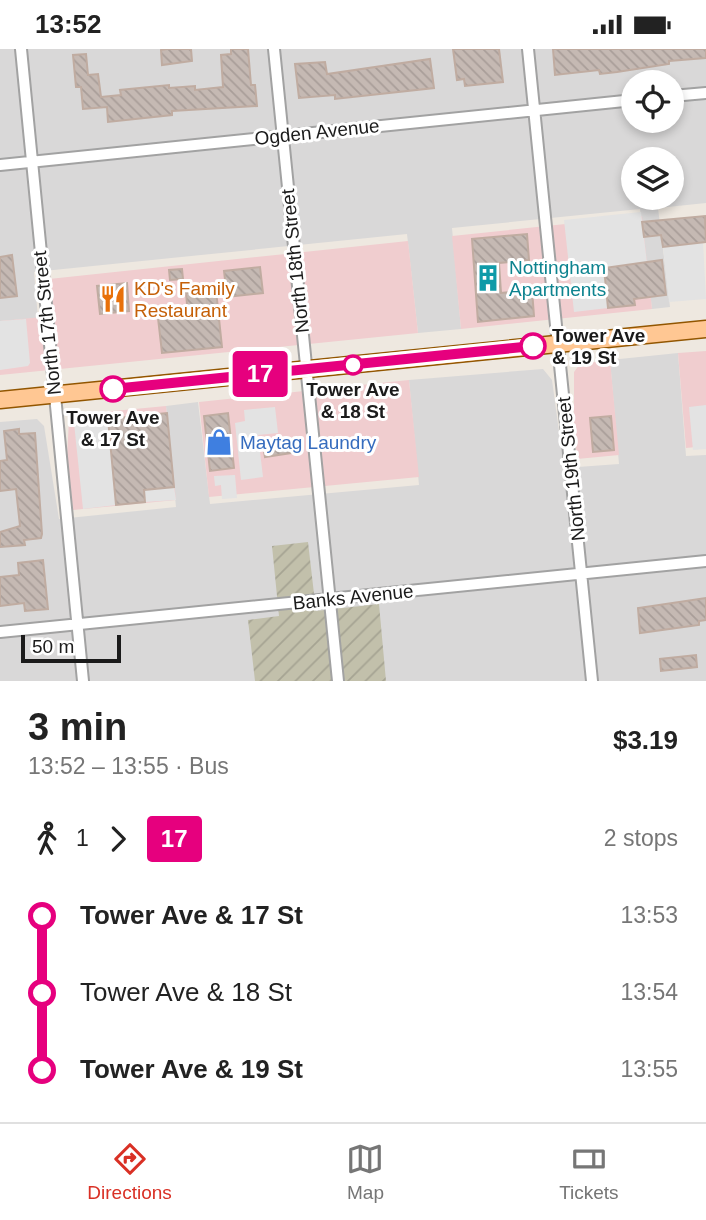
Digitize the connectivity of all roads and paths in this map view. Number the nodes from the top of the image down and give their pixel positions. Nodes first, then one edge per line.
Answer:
1 (21, 49) edge
2 (274, 49) edge
3 (528, 49) edge
4 (706, 93) edge
5 (684, 95) edge
6 (621, 101) edge
7 (535, 110) junction
8 (283, 136) junction
9 (31, 162) junction
10 (0, 165) edge
11 (706, 329) edge
12 (558, 344) junction
13 (306, 369) junction
14 (54, 395) junction
15 (0, 400) edge
16 (706, 561) edge
17 (582, 574) junction
18 (329, 599) junction
19 (77, 624) junction
20 (0, 632) edge
21 (83, 681) edge
22 (338, 681) edge
23 (592, 681) edge

1 - 9 street, North 17th Street
2 - 8 street, North 18th Street
3 - 7 street, North 19th Street
4 - 5 street
6 - 7 street, Ogden Avenue
7 - 8 street, Ogden Avenue
7 - 12 street, North 19th Street
8 - 9 street, Ogden Avenue
8 - 13 street, North 18th Street
9 - 10 street, Ogden Avenue
9 - 14 street, North 17th Street
11 - 12 main road
12 - 13 main road
12 - 17 street, North 19th Street
13 - 14 main road
13 - 18 street, North 18th Street
14 - 15 main road
14 - 19 street, North 17th Street
16 - 17 street, Banks Avenue
17 - 18 street, Banks Avenue
17 - 23 street, North 19th Street
18 - 19 street, Banks Avenue
18 - 22 street, North 18th Street
19 - 20 street, Banks Avenue
19 - 21 street, North 17th Street

